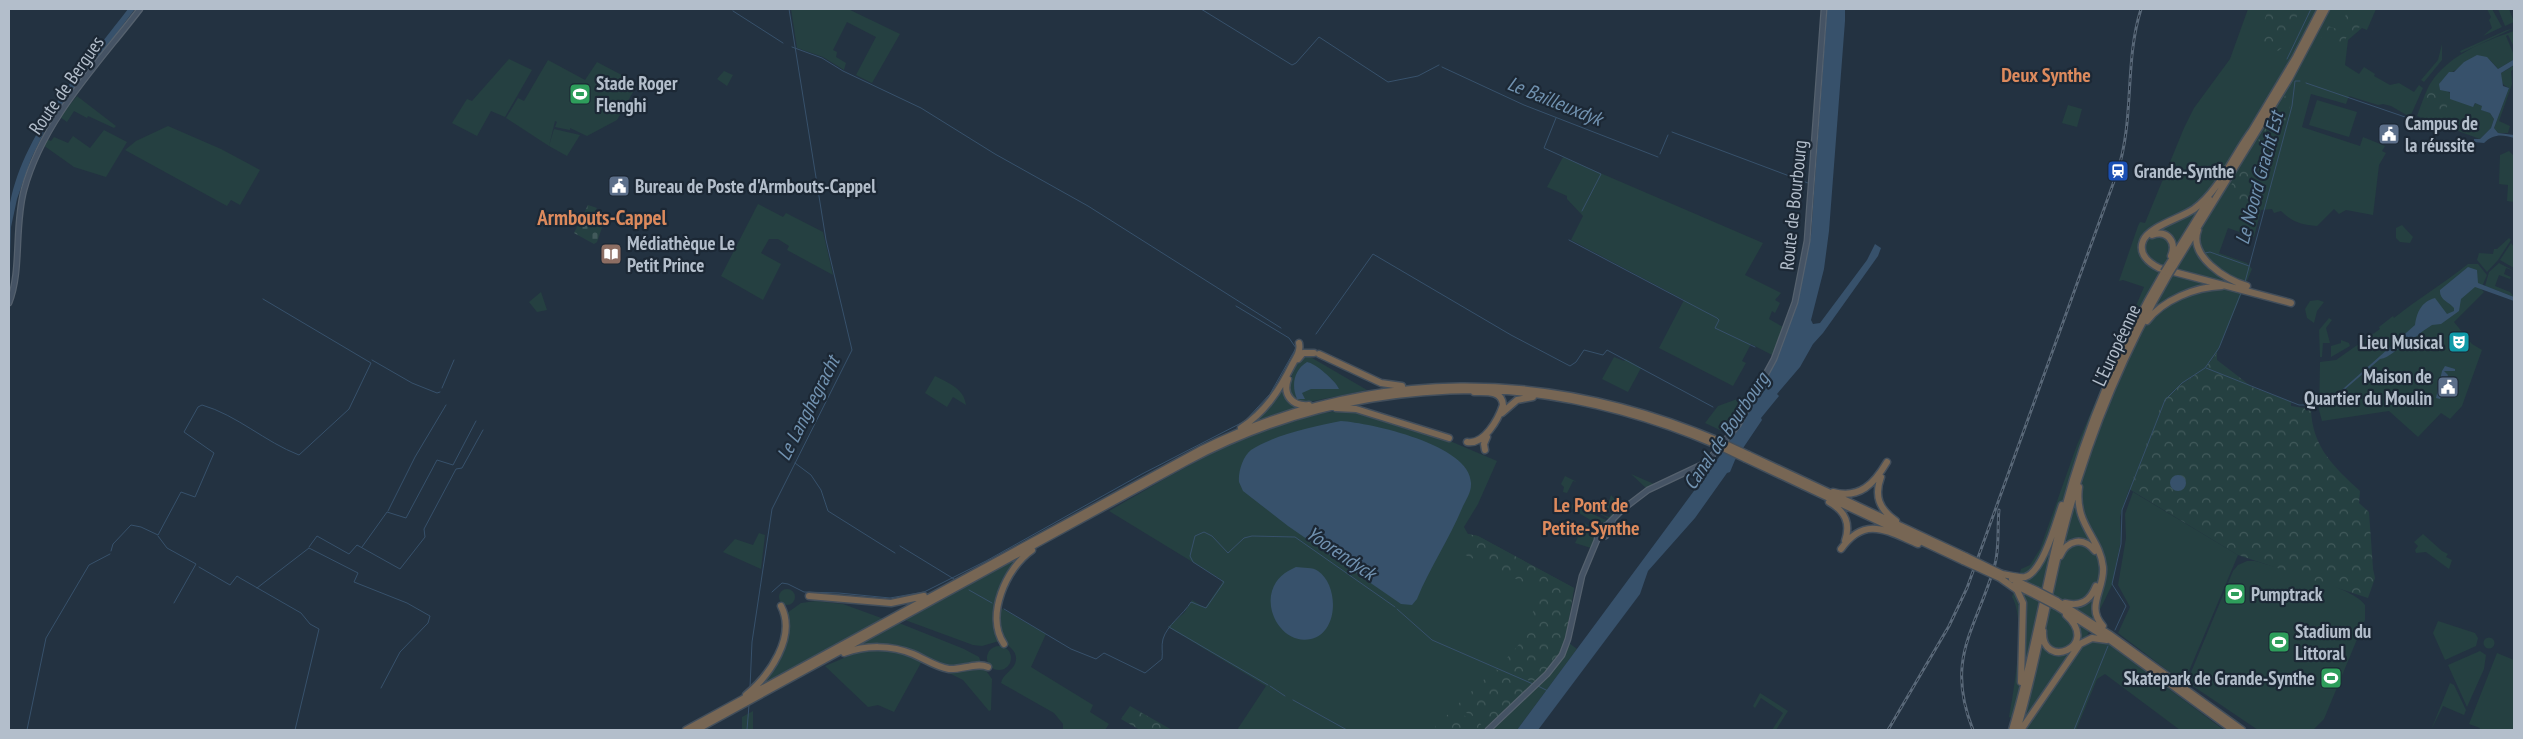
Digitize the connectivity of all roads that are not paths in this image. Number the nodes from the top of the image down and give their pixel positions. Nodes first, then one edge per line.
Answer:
1 (140, 9) edge
2 (1824, 9) edge
3 (2320, 9) edge
4 (2327, 9) edge
5 (2319, 33) dead end
6 (2296, 74) dead end
7 (2288, 82) junction
8 (2212, 196) junction
9 (2206, 214) junction
10 (2170, 265) junction
11 (2165, 273) junction
12 (2239, 288) junction
13 (2258, 290) junction
14 (9, 303) edge
15 (1299, 343) dead end
16 (1314, 352) junction
17 (2127, 354) junction
18 (1296, 356) junction
19 (1428, 387) junction
20 (1445, 390) junction
21 (1575, 400) junction
22 (1334, 401) junction
23 (1300, 415) junction
24 (1487, 437) junction
25 (1449, 438) dead end
26 (1216, 442) junction
27 (1466, 442) dead end
28 (1718, 443) junction
29 (1474, 445) dead end
30 (1485, 450) dead end
31 (2084, 452) junction
32 (1747, 457) junction
33 (1784, 477) junction
34 (1799, 478) junction
35 (1638, 497) junction
36 (1072, 525) junction
37 (1603, 526) junction
38 (1907, 529) junction
39 (1608, 531) junction
40 (1597, 533) junction
41 (1603, 537) junction
42 (1964, 559) junction
43 (1588, 561) junction
44 (2055, 568) junction
45 (2001, 576) junction
46 (968, 577) junction
47 (809, 596) dead end
48 (2056, 603) junction
49 (781, 606) dead end
50 (2046, 606) junction
51 (2119, 643) junction
52 (1004, 644) dead end
53 (988, 667) dead end
54 (799, 674) junction
55 (750, 696) junction
56 (686, 730) edge
57 (696, 730) edge
58 (1488, 730) edge
59 (2012, 730) edge
60 (2019, 730) edge
61 (2234, 730) edge
62 (2242, 730) edge

1 - 14 main road, Route de Bergues
2 - 35 main road, Route de Bourbourg
3 - 8 highway
4 - 5 highway
4 - 7 highway, L'Européenne
6 - 7 highway
7 - 8 highway, L'Européenne
8 - 9 highway, L'Européenne
8 - 10 highway, L'Européenne
8 - 12 highway
9 - 10 highway, L'Européenne
9 - 13 highway
10 - 11 highway, L'Européenne, bridge
10 - 13 highway
11 - 17 highway, L'Européenne
11 - 31 highway, L'Européenne
12 - 13 highway
12 - 17 highway
15 - 18 highway
16 - 18 highway
16 - 19 highway
16 - 22 highway
17 - 31 highway, L'Européenne
18 - 26 highway
19 - 22 highway
19 - 28 highway
20 - 21 highway
20 - 23 highway
20 - 27 highway
21 - 24 highway
21 - 28 highway
22 - 26 highway
23 - 25 highway
23 - 36 highway
24 - 29 highway
24 - 30 highway
26 - 46 highway
28 - 32 highway, bridge
31 - 44 highway, L'Européenne
31 - 45 highway
31 - 51 highway
31 - 59 highway, L'Européenne
32 - 33 highway
32 - 34 highway
33 - 42 highway
33 - 42 highway
34 - 38 highway
34 - 38 highway
35 - 37 main road
35 - 39 main road
36 - 52 highway
36 - 54 highway
37 - 39 main road
37 - 40 main road
38 - 42 highway
39 - 41 main road
40 - 41 main road
40 - 43 main road
41 - 43 main road
42 - 45 highway, bridge
43 - 58 main road
44 - 48 highway
44 - 50 highway, L'Européenne
45 - 48 highway, bridge
45 - 59 highway
46 - 47 highway
46 - 55 highway
48 - 50 highway
48 - 51 highway
48 - 51 highway
49 - 55 highway
50 - 60 highway, L'Européenne
51 - 60 highway
51 - 61 highway
51 - 62 highway
53 - 54 highway
54 - 55 highway
55 - 56 highway
55 - 57 highway

